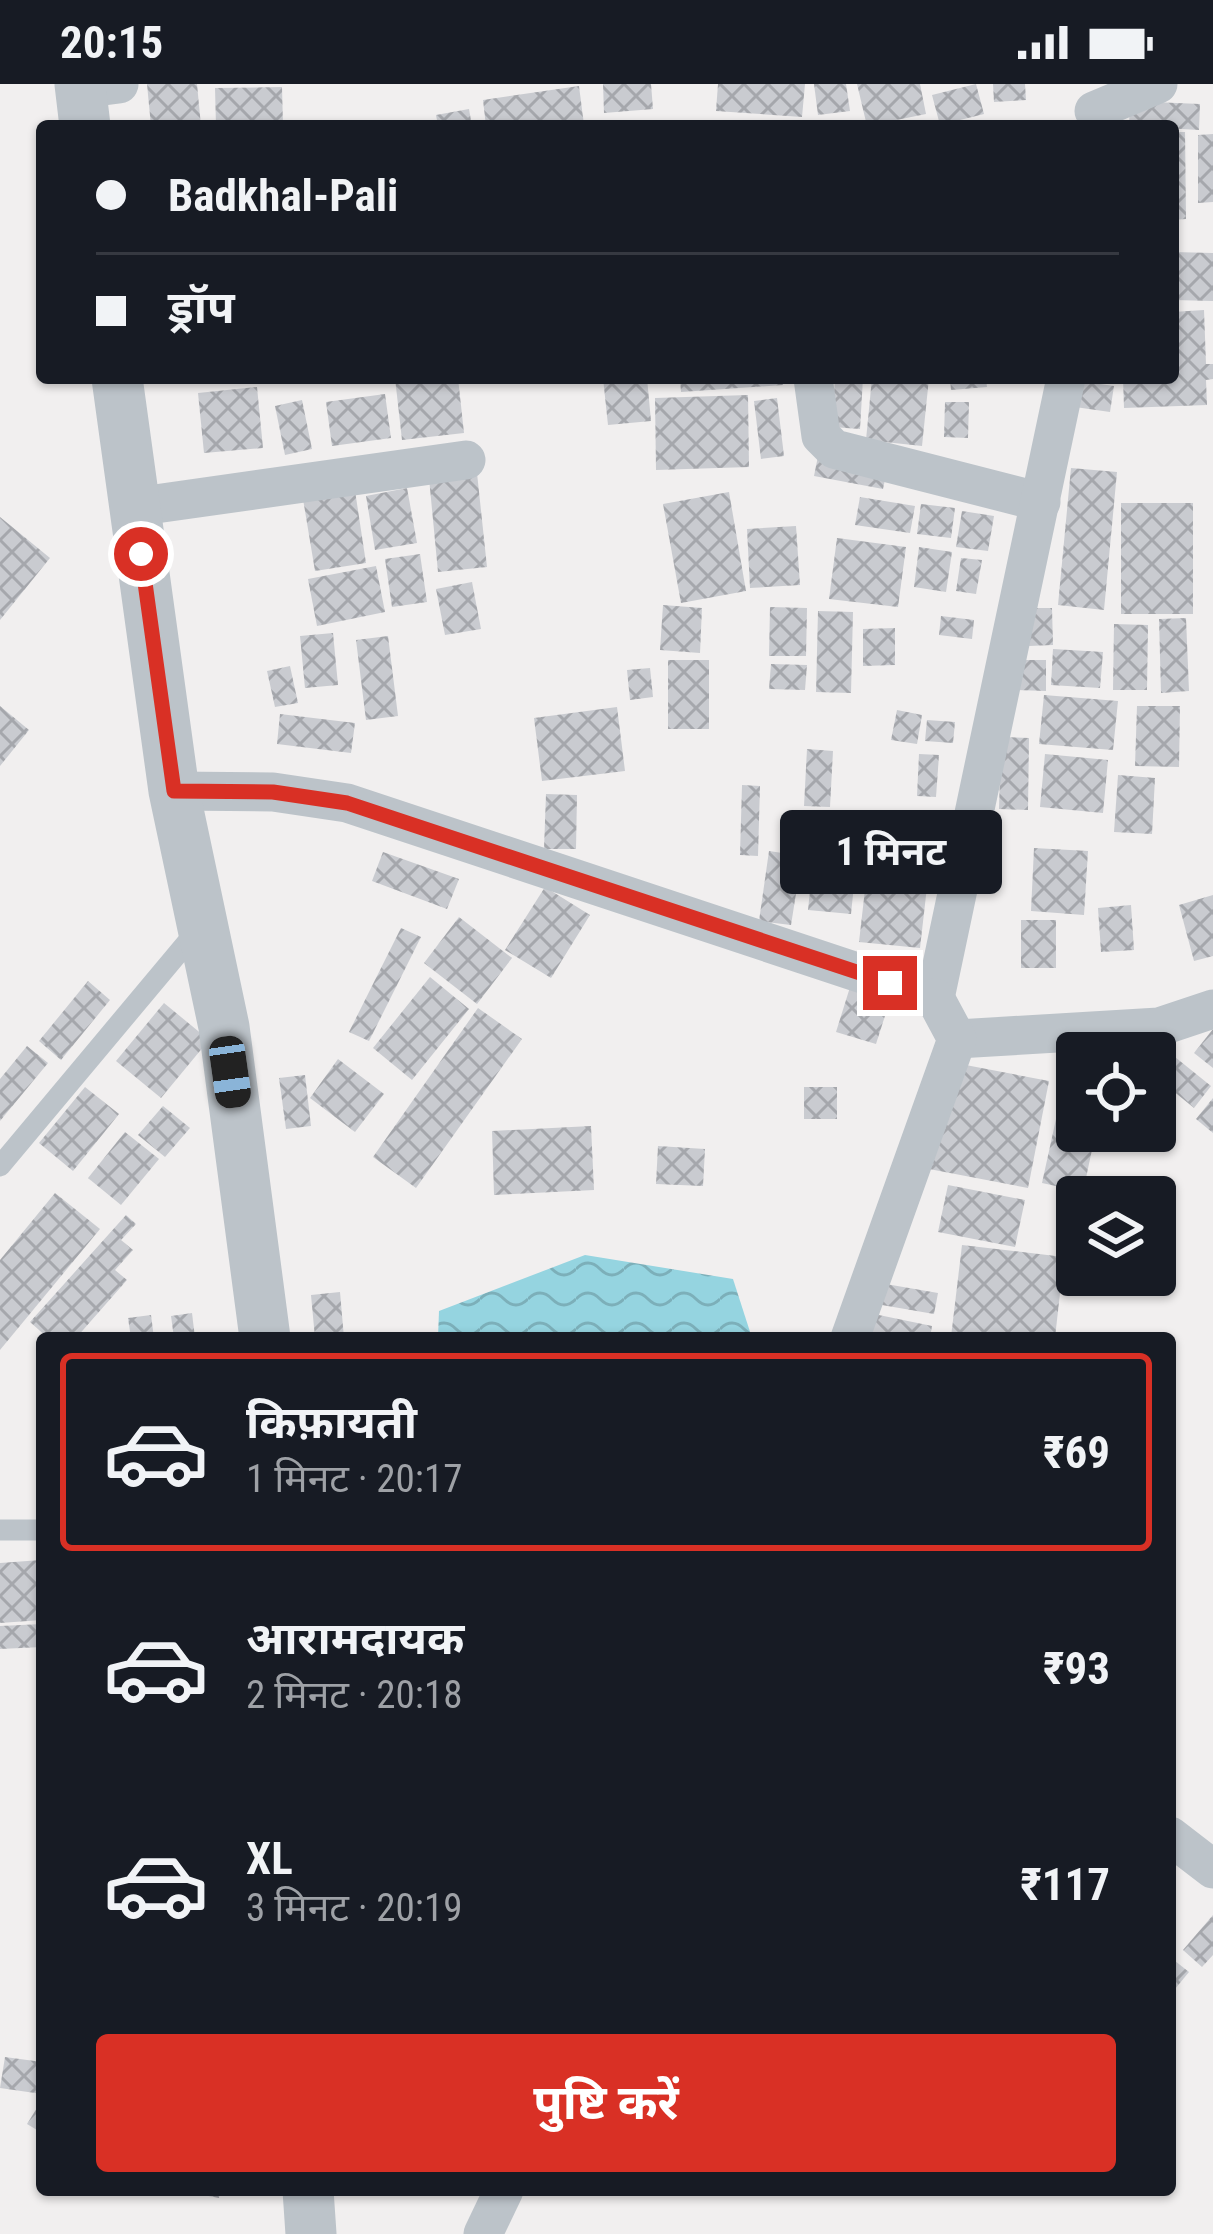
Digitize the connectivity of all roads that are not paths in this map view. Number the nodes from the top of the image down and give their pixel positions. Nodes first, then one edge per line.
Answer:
1 (1158, 84) edge
2 (1094, 107) edge
3 (118, 384) edge
4 (814, 384) edge
5 (1065, 384) edge
6 (466, 460) dead end
7 (1042, 502) junction
8 (134, 507) junction
9 (174, 791) junction
10 (200, 927) junction
11 (935, 998) junction
12 (1213, 1009) edge
13 (957, 1039) junction
14 (0, 1166) edge
15 (264, 1332) edge
16 (852, 1332) edge
17 (0, 1530) edge
18 (36, 1531) edge
19 (1176, 1841) edge
20 (1213, 1869) edge
21 (308, 2196) edge
22 (500, 2196) edge
23 (310, 2234) edge
24 (483, 2234) edge

1 - 2 street
3 - 8 street
4 - 7 street
5 - 7 street
6 - 8 street
7 - 11 street
8 - 9 street
9 - 10 street
9 - 11 street
10 - 14 lane
10 - 15 street
11 - 13 street
12 - 13 street
13 - 16 street
17 - 18 lane
19 - 20 street
21 - 23 street
22 - 24 street

